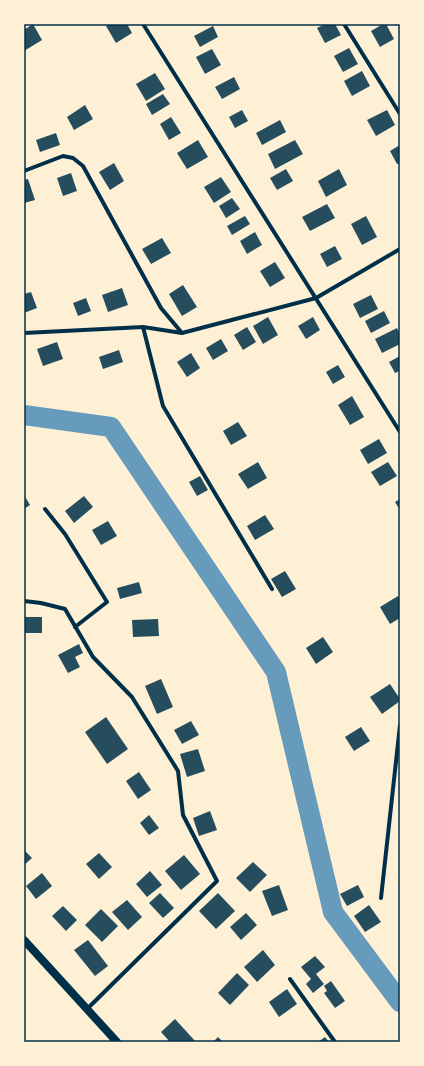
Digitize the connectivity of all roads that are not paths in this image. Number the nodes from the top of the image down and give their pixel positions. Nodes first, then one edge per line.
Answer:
1 (143, 24) edge
2 (344, 24) edge
3 (400, 114) edge
4 (24, 171) edge
5 (400, 249) edge
6 (316, 298) junction
7 (143, 327) junction
8 (24, 333) edge
9 (182, 333) junction
10 (400, 432) edge
11 (45, 509) dead end
12 (272, 589) dead end
13 (24, 601) edge
14 (75, 627) junction
15 (400, 725) edge
16 (381, 898) dead end
17 (24, 940) edge
18 (290, 979) dead end
19 (86, 1009) junction
20 (117, 1042) edge
21 (335, 1042) edge

1 - 6 street
2 - 3 street
4 - 9 street
5 - 6 street
6 - 9 street
6 - 10 street
7 - 8 street
7 - 9 street
7 - 12 street
11 - 14 street
13 - 14 street
14 - 19 street
15 - 16 street
17 - 19 main road
18 - 21 street
19 - 20 main road

